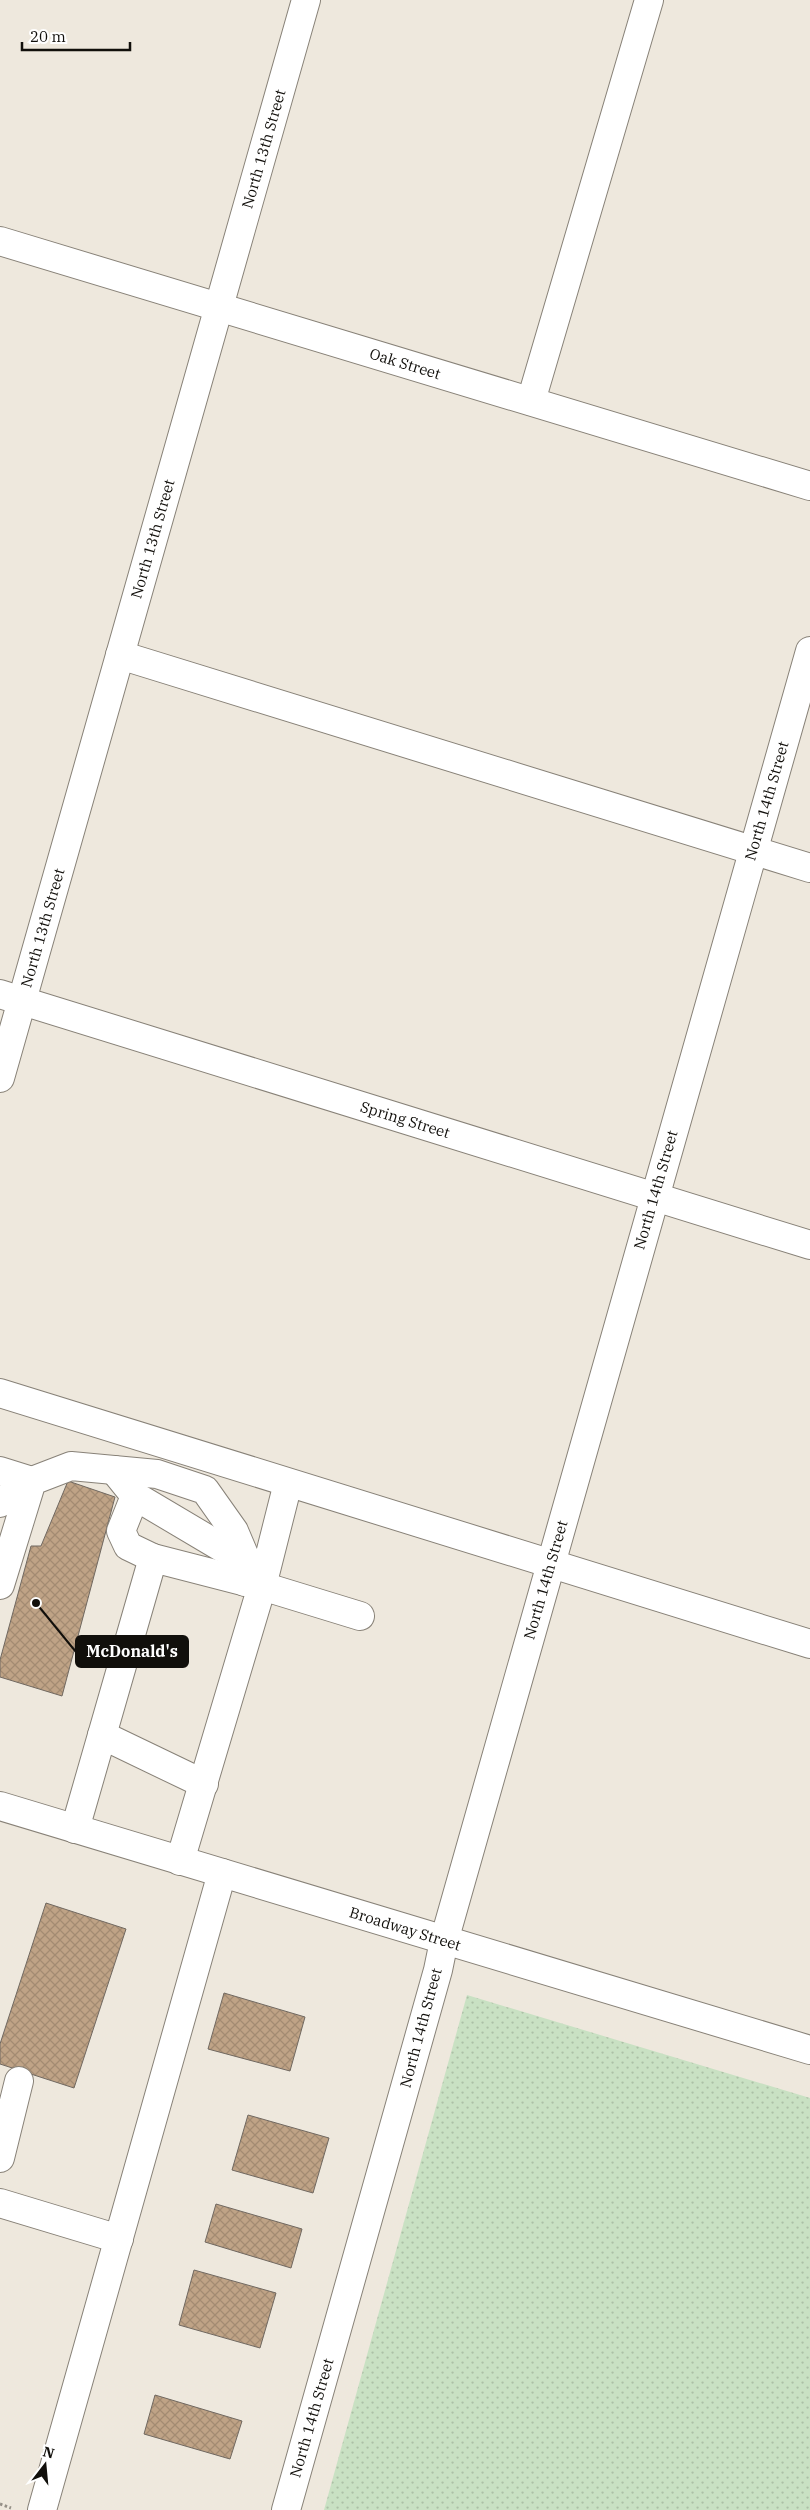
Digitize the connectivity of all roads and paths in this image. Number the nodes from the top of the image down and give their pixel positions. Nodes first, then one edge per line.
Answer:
1 (306, 0) edge
2 (649, 0) edge
3 (0, 242) edge
4 (218, 308) junction
5 (531, 402) junction
6 (810, 486) edge
7 (810, 651) edge
8 (120, 656) junction
9 (753, 850) junction
10 (810, 868) edge
11 (11, 998) edge
12 (0, 1078) edge
13 (654, 1197) junction
14 (810, 1246) edge
15 (0, 1393) edge
16 (114, 1470) junction
17 (0, 1471) edge
18 (32, 1481) junction
19 (288, 1483) junction
20 (135, 1496) junction
21 (0, 1503) edge
22 (153, 1558) junction
23 (550, 1564) junction
24 (250, 1575) junction
25 (0, 1585) edge
26 (360, 1616) dead end
27 (810, 1644) edge
28 (102, 1735) junction
29 (204, 1784) junction
30 (0, 1806) edge
31 (75, 1829) junction
32 (180, 1861) junction
33 (222, 1873) junction
34 (444, 1941) junction
35 (810, 2050) edge
36 (19, 2081) dead end
37 (0, 2158) edge
38 (0, 2203) edge
39 (118, 2238) junction
40 (42, 2510) edge
41 (286, 2510) edge

1 - 4 street, North 13th Street
2 - 5 street
3 - 4 street, Oak Street
4 - 5 street, Oak Street
4 - 8 street, North 13th Street
5 - 6 street, Oak Street
7 - 9 street, North 14th Street
8 - 9 street
8 - 11 street, North 13th Street
9 - 10 street
9 - 13 street, North 14th Street
11 - 12 street, North 13th Street
11 - 13 street, Spring Street
13 - 14 street, Spring Street
13 - 23 street, North 14th Street
15 - 19 street
16 - 18 street
16 - 20 street
16 - 24 street
17 - 18 street
18 - 21 street
18 - 25 street
19 - 23 street
19 - 24 street
20 - 22 street
20 - 24 street
22 - 24 street
22 - 28 street
23 - 27 street
23 - 34 street, North 14th Street
24 - 26 street
24 - 29 street
28 - 29 street
28 - 31 street
29 - 32 street
30 - 31 street, Broadway Street
31 - 32 street, Broadway Street
32 - 33 street, Broadway Street
33 - 34 street, Broadway Street
33 - 39 street
34 - 35 street, Broadway Street
34 - 41 street, North 14th Street
36 - 37 street
38 - 39 street
39 - 40 street

